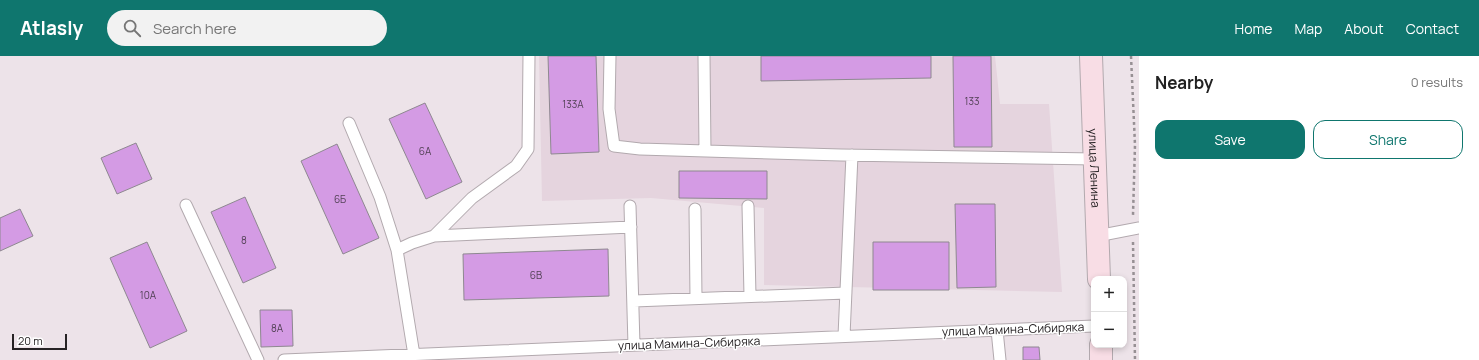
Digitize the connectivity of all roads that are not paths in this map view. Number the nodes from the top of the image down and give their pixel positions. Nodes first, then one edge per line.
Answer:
1 (529, 56) edge
2 (610, 56) edge
3 (704, 56) edge
4 (1091, 56) edge
5 (349, 123) dead end
6 (705, 151) junction
7 (852, 155) junction
8 (1095, 159) junction
9 (186, 205) dead end
10 (630, 206) dead end
11 (748, 206) dead end
12 (695, 209) dead end
13 (631, 227) junction
14 (1136, 229) edge
15 (434, 236) junction
16 (1097, 236) junction
17 (397, 250) junction
18 (1098, 276) edge
19 (846, 293) junction
20 (750, 296) junction
21 (696, 298) junction
22 (634, 300) junction
23 (1091, 326) edge
24 (997, 330) junction
25 (844, 336) junction
26 (634, 345) junction
27 (1101, 348) edge
28 (414, 355) junction
29 (506, 355) edge
30 (370, 358) edge
31 (258, 360) edge
32 (284, 360) edge
33 (1000, 360) edge
34 (1101, 360) edge

1 - 15 lane
2 - 6 lane
3 - 6 lane
4 - 8 main road, улица Ленина
5 - 17 lane
6 - 7 lane
7 - 8 lane
7 - 19 lane
8 - 16 main road, улица Ленина
9 - 31 lane
10 - 13 lane
11 - 20 lane
12 - 21 lane
13 - 15 lane
13 - 22 lane
14 - 16 lane
15 - 17 lane
16 - 18 main road, улица Ленина
17 - 28 lane
19 - 20 lane
19 - 25 lane
20 - 21 lane
21 - 22 lane
22 - 26 lane
23 - 24 lane, улица Мамина-Сибиряка
24 - 25 lane, улица Мамина-Сибиряка
24 - 33 lane
25 - 26 lane, улица Мамина-Сибиряка
26 - 29 lane, улица Мамина-Сибиряка
27 - 34 main road
28 - 29 lane, улица Мамина-Сибиряка
28 - 30 lane, улица Мамина-Сибиряка
30 - 32 lane, улица Мамина-Сибиряка

